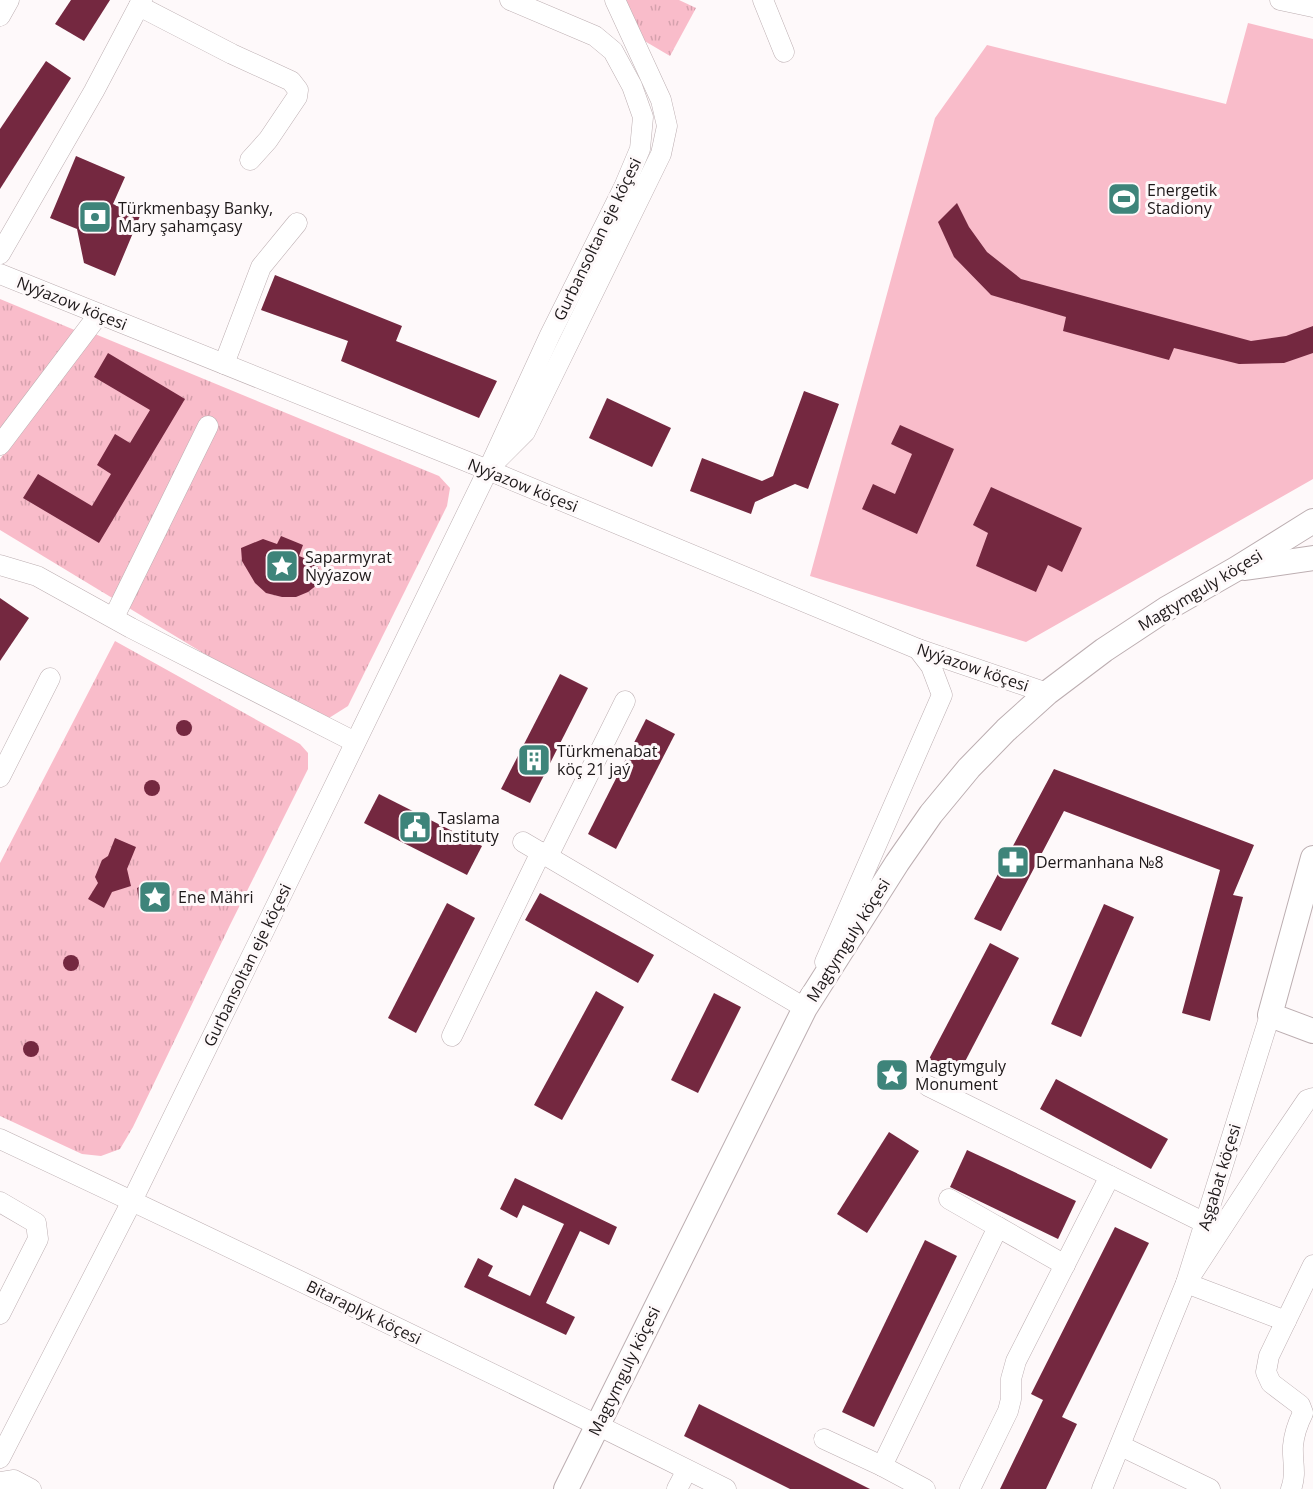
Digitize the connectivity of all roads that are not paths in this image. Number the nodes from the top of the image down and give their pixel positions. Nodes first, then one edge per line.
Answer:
1 (9, 0) edge
2 (510, 0) edge
3 (615, 0) edge
4 (764, 0) edge
5 (1280, 0) edge
6 (141, 3) edge
7 (541, 6) edge
8 (1313, 7) edge
9 (0, 16) edge
10 (784, 52) dead end
11 (250, 160) dead end
12 (297, 223) dead end
13 (0, 254) edge
14 (0, 274) edge
15 (99, 314) junction
16 (224, 364) junction
17 (208, 426) dead end
18 (0, 445) edge
19 (488, 470) junction
20 (1308, 526) edge
21 (1313, 558) edge
22 (0, 565) edge
23 (1236, 569) junction
24 (114, 618) junction
25 (918, 649) junction
26 (50, 678) dead end
27 (1047, 693) junction
28 (625, 701) dead end
29 (355, 742) junction
30 (0, 777) edge
31 (523, 842) dead end
32 (544, 854) junction
33 (1313, 858) edge
34 (805, 1008) junction
35 (1270, 1015) junction
36 (1313, 1031) edge
37 (452, 1036) dead end
38 (928, 1086) dead end
39 (1313, 1098) edge
40 (0, 1139) edge
41 (1110, 1176) junction
42 (949, 1199) dead end
43 (132, 1201) junction
44 (0, 1202) edge
45 (1205, 1223) junction
46 (998, 1227) junction
47 (1065, 1265) junction
48 (1313, 1265) edge
49 (1186, 1283) junction
50 (0, 1314) edge
51 (1286, 1321) junction
52 (597, 1424) junction
53 (6, 1429) edge
54 (824, 1439) dead end
55 (1121, 1446) junction
56 (0, 1458) edge
57 (882, 1466) junction
58 (687, 1470) junction
59 (0, 1482) edge
60 (31, 1489) edge
61 (566, 1489) edge
62 (677, 1489) edge
63 (726, 1489) edge
64 (925, 1489) edge
65 (970, 1489) edge
66 (1102, 1489) edge
67 (1210, 1489) edge
68 (1291, 1489) edge

1 - 9 street
2 - 7 street, Gurbansoltan eje köçesi
3 - 19 street, Gurbansoltan eje köçesi
4 - 10 street
5 - 8 street
6 - 11 street
6 - 13 street
7 - 19 street, Gurbansoltan eje köçesi
12 - 16 street
14 - 15 street, Nyýazow köçesi
15 - 16 street, Nyýazow köçesi
15 - 18 street
16 - 19 street, Nyýazow köçesi
17 - 24 street
19 - 25 street, Nyýazow köçesi
19 - 29 street, Gurbansoltan eje köçesi
20 - 23 main road, Magtymguly köçesi
21 - 23 main road
22 - 24 street
23 - 27 main road, Magtymguly köçesi
24 - 29 street
25 - 27 street, Nyýazow köçesi
25 - 34 street
26 - 30 street
27 - 34 main road, Magtymguly köçesi
28 - 32 street
29 - 43 street, Gurbansoltan eje köçesi
31 - 32 street
32 - 34 street
32 - 37 street
33 - 35 main road, Aşgabat köçesi
34 - 52 main road, Magtymguly köçesi
35 - 36 main road
35 - 45 street, Aşgabat köçesi
38 - 41 street
39 - 49 street
40 - 43 street, Bitaraplyk köçesi
41 - 45 street
41 - 47 street
42 - 46 street
43 - 52 street, Bitaraplyk köçesi
43 - 53 street, Gurbansoltan eje köçesi
44 - 50 street
45 - 49 street, Aşgabat köçesi
46 - 47 street
46 - 57 street
47 - 65 street
48 - 51 street
49 - 51 street
49 - 55 street, Aşgabat köçesi
51 - 68 street
52 - 58 street, Bitaraplyk köçesi
52 - 61 main road, Magtymguly köçesi
53 - 56 street, Gurbansoltan eje köçesi
54 - 57 street
55 - 66 street, Aşgabat köçesi
55 - 67 street
57 - 64 street
58 - 62 street
58 - 63 street, Bitaraplyk köçesi
59 - 60 street

